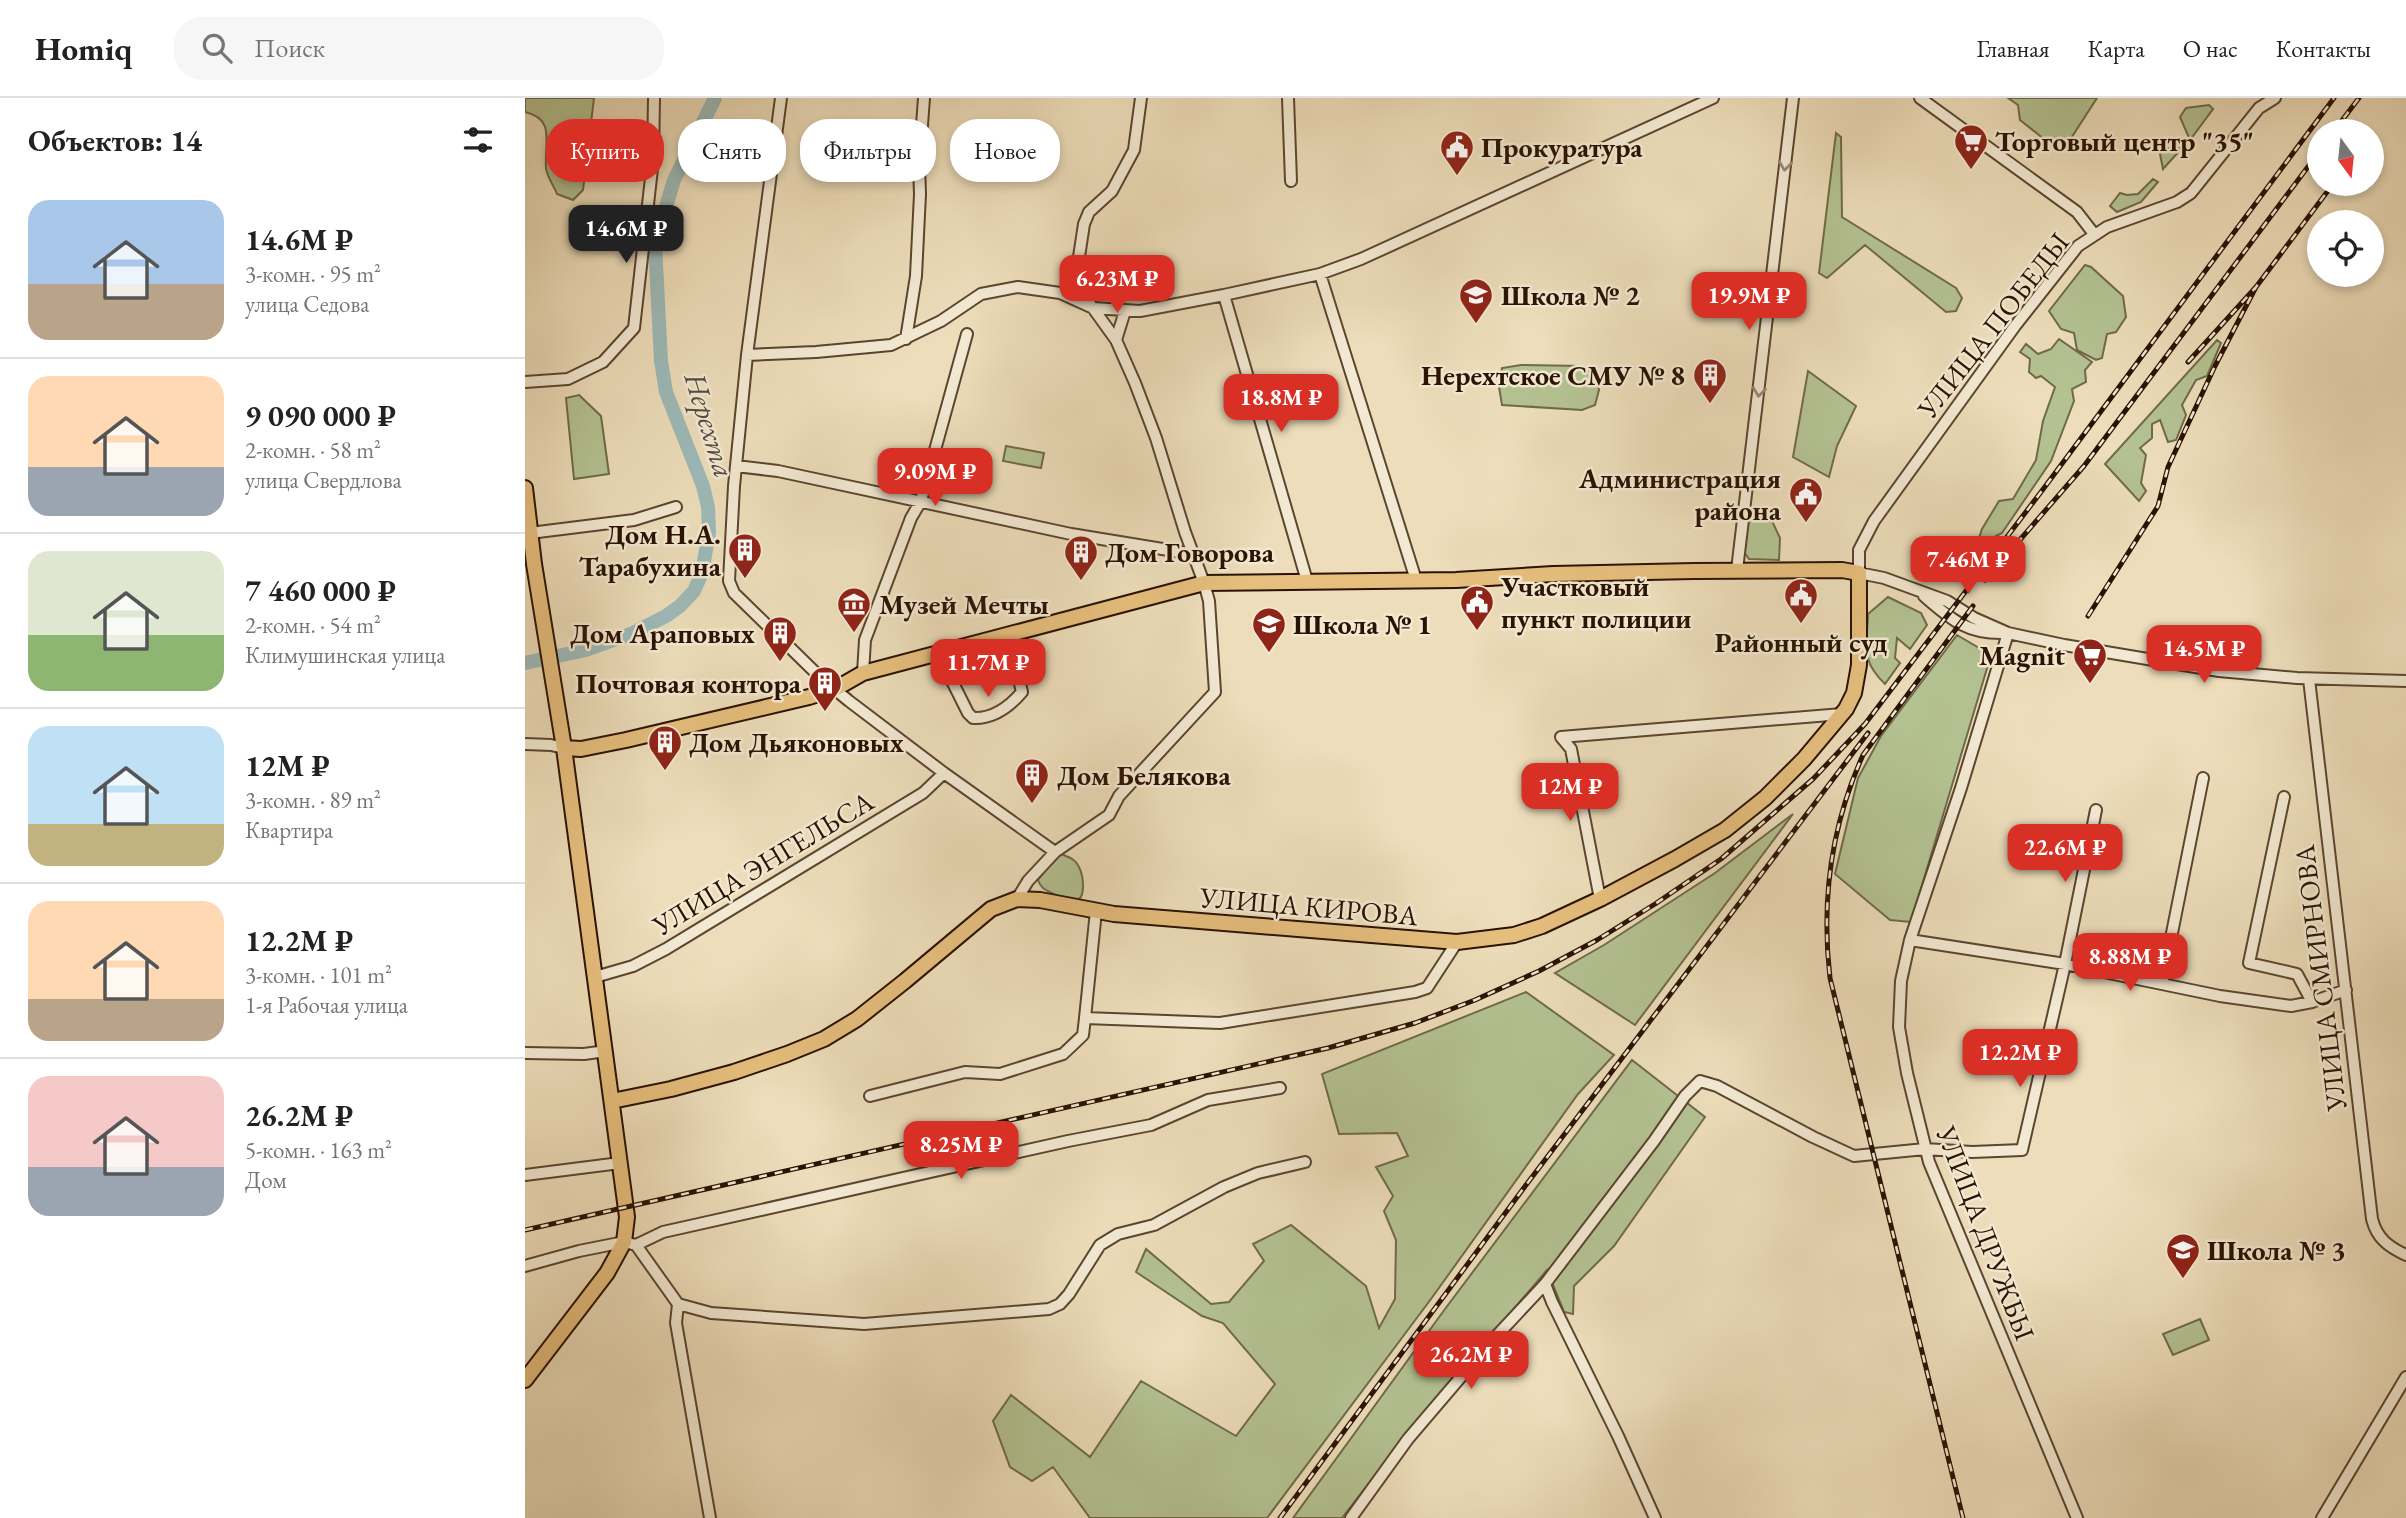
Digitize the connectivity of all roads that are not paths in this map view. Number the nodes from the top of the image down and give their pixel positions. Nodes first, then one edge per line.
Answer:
1 (654, 98) edge
2 (781, 98) edge
3 (924, 98) edge
4 (1141, 98) edge
5 (1288, 98) edge
6 (1713, 98) edge
7 (1793, 98) edge
8 (1920, 98) edge
9 (2275, 98) edge
10 (654, 119) edge
11 (1291, 181) dead end
12 (650, 182) edge
13 (2094, 234) junction
14 (1320, 274) junction
15 (1224, 295) junction
16 (1093, 308) junction
17 (1125, 311) junction
18 (967, 334) dead end
19 (907, 339) junction
20 (1116, 340) junction
21 (747, 355) junction
22 (525, 382) edge
23 (736, 466) junction
24 (525, 488) edge
25 (921, 501) junction
26 (676, 507) dead end
27 (527, 514) edge
28 (530, 533) junction
29 (1193, 554) junction
30 (1737, 570) junction
31 (1859, 573) junction
32 (1416, 580) junction
33 (1307, 581) junction
34 (1204, 583) junction
35 (2008, 633) junction
36 (1007, 634) junction
37 (938, 653) junction
38 (863, 673) junction
39 (2309, 679) junction
40 (2406, 681) edge
41 (835, 689) junction
42 (1842, 713) junction
43 (525, 744) edge
44 (564, 748) junction
45 (944, 773) junction
46 (2203, 778) dead end
47 (2284, 797) dead end
48 (2096, 810) dead end
49 (1055, 852) junction
50 (1017, 899) junction
51 (1600, 899) junction
52 (1095, 911) junction
53 (1910, 940) junction
54 (1457, 942) junction
55 (2066, 964) junction
56 (596, 977) junction
57 (2162, 984) junction
58 (2346, 990) junction
59 (2312, 1002) junction
60 (1084, 1018) junction
61 (606, 1051) junction
62 (525, 1054) edge
63 (1280, 1088) dead end
64 (870, 1096) dead end
65 (612, 1101) junction
66 (1925, 1149) junction
67 (1304, 1162) dead end
68 (620, 1163) junction
69 (525, 1175) edge
70 (630, 1244) junction
71 (2406, 1255) edge
72 (525, 1266) edge
73 (1545, 1284) junction
74 (678, 1304) junction
75 (2406, 1377) edge
76 (525, 1380) edge
77 (2402, 1391) edge
78 (711, 1518) edge
79 (1351, 1518) edge
80 (1655, 1518) edge
81 (2077, 1518) edge
82 (2322, 1518) edge

1 - 10 street
2 - 21 street
3 - 19 street
4 - 16 street
5 - 11 street
6 - 14 street
7 -> 30 street
8 - 13 street
9 - 13 street, УЛИЦА ПОБЕДЫ
12 - 22 street
13 - 31 street, УЛИЦА ПОБЕДЫ
14 - 15 street
14 - 32 street
15 - 17 street
15 - 33 street
16 - 17 street
16 - 19 street
16 - 20 street
17 - 20 street
18 - 25 street
19 - 21 street
20 - 29 street
21 - 23 street
23 - 25 street
23 - 41 street
24 - 27 main road
25 - 29 street
25 - 38 street
26 - 28 street
27 - 28 main road
28 - 44 main road
29 - 34 street
30 - 31 main road
30 - 32 main road
31 - 35 street
31 - 42 main road, УЛИЦА КИРОВА
32 - 33 main road
33 - 34 main road
34 - 36 main road
34 - 49 street
35 - 39 street
35 - 53 street, УЛИЦА ДРУЖБЫ
36 - 37 main road
36 - 37 street
37 - 38 main road
38 - 41 main road
39 - 40 street
39 - 58 street, УЛИЦА СМИРНОВА
41 - 44 main road
41 - 45 street
42 - 51 main road, УЛИЦА КИРОВА
42 - 51 street
43 - 44 street
44 - 56 main road
45 - 49 street
45 - 56 street, УЛИЦА ЭНГЕЛЬСА
46 - 57 street
47 - 59 street
48 - 55 street
49 - 50 street
50 - 52 main road, УЛИЦА КИРОВА
50 - 65 main road
51 - 54 main road, УЛИЦА КИРОВА
52 - 54 main road, УЛИЦА КИРОВА
52 - 60 street
53 - 55 street
53 - 66 street, УЛИЦА ДРУЖБЫ
54 - 60 street
55 - 57 street
55 - 66 street
56 - 61 main road
57 - 59 street
58 - 59 street
58 - 71 street, УЛИЦА СМИРНОВА
60 - 64 street
61 - 62 street
61 - 65 main road
63 - 70 street
65 - 68 main road
66 - 73 street
66 - 81 street, УЛИЦА ДРУЖБЫ
67 - 74 street
68 - 69 street
68 - 70 main road
70 - 72 street
70 - 74 street
70 - 76 main road
73 - 79 street
73 - 80 street
74 - 78 street
75 - 77 street
77 - 82 street

